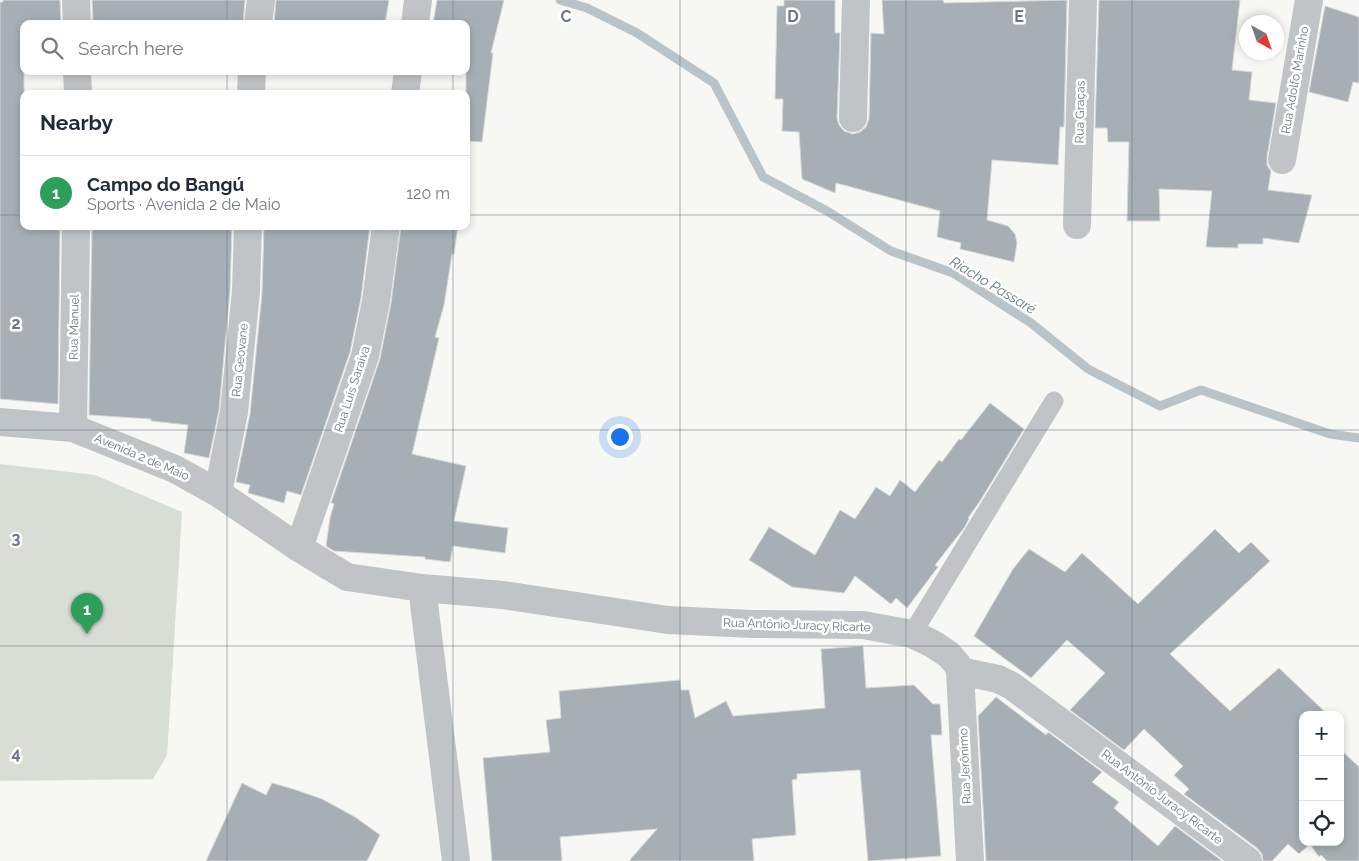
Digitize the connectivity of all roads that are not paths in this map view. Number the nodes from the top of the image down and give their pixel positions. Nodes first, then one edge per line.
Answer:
1 (76, 0) edge
2 (261, 0) edge
3 (418, 0) edge
4 (856, 0) edge
5 (1083, 0) edge
6 (1309, 0) edge
7 (77, 20) edge
8 (258, 20) edge
9 (416, 20) edge
10 (77, 75) edge
11 (252, 75) edge
12 (407, 75) edge
13 (78, 90) edge
14 (251, 90) edge
15 (406, 90) edge
16 (853, 118) dead end
17 (1282, 160) dead end
18 (1077, 224) dead end
19 (76, 230) edge
20 (248, 230) edge
21 (385, 230) edge
22 (1054, 401) dead end
23 (0, 422) edge
24 (73, 428) junction
25 (218, 493) junction
26 (299, 548) junction
27 (347, 577) joint
28 (422, 588) junction
29 (912, 634) junction
30 (960, 672) junction
31 (456, 861) edge
32 (970, 861) edge
33 (1248, 861) edge

1 - 7 street
2 - 8 street
3 - 9 street
4 - 16 street
5 - 18 street, Rua Graças
6 - 17 street, Rua Adolfo Marinho
10 - 13 street
11 - 14 street
12 - 15 street
19 - 24 street, Rua Manuel
20 - 25 street, Rua Geovane
21 - 26 street, Rua Luís Saraiva
22 - 29 lane
23 - 24 street, Avenida 2 de Maio
24 - 25 street, Avenida 2 de Maio
25 - 26 street, Avenida 2 de Maio
26 - 27 street, Avenida 2 de Maio
27 - 28 street, Rua Antônio Juracy Ricarte
28 - 29 street, Rua Antônio Juracy Ricarte
28 - 31 street
29 - 30 street, Rua Antônio Juracy Ricarte
30 - 32 street, Rua Jerônimo
30 - 33 street, Rua Antônio Juracy Ricarte

